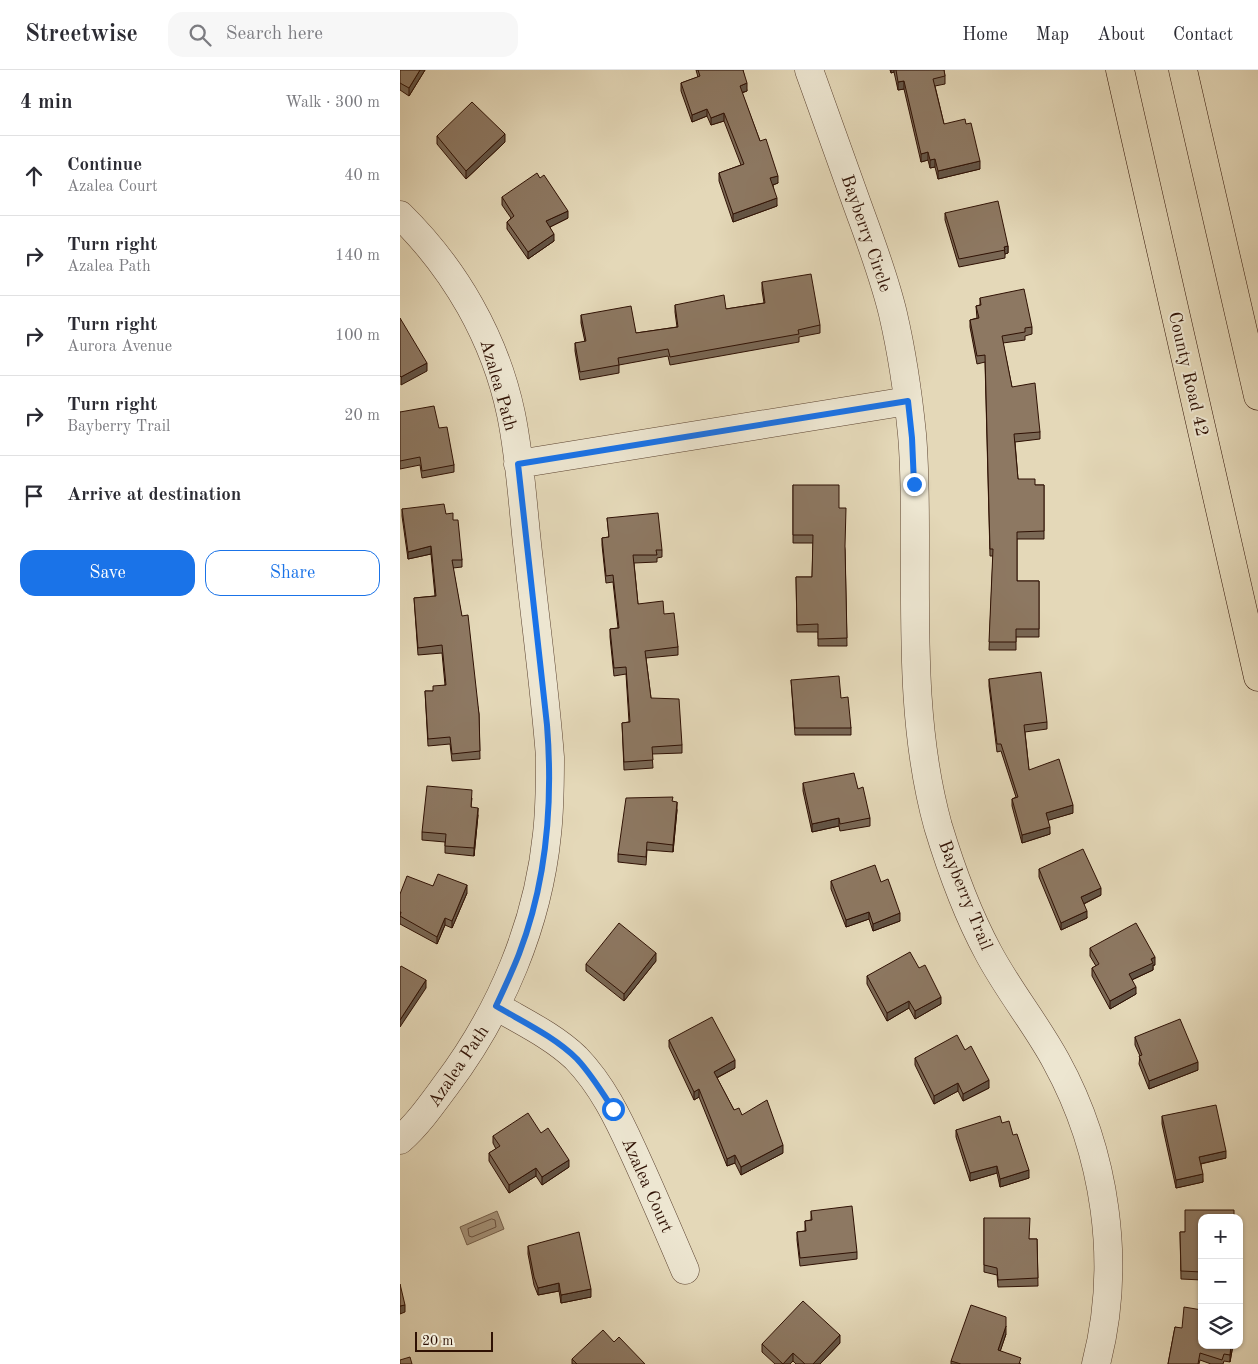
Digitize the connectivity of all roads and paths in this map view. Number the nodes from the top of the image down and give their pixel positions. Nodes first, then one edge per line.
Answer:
1 (809, 70) edge
2 (1120, 70) edge
3 (1183, 70) edge
4 (400, 215) edge
5 (1258, 396) edge
6 (908, 401) junction
7 (518, 464) junction
8 (1258, 677) edge
9 (496, 1006) junction
10 (400, 1140) edge
11 (685, 1270) dead end
12 (1096, 1364) edge

1 - 6 street, Bayberry Circle
2 - 8 highway, County Road 42
3 - 5 highway
4 - 7 street, Azalea Path
6 - 7 street
6 - 12 street, Bayberry Trail
7 - 9 street, Azalea Path
9 - 10 street, Azalea Path
9 - 11 street, Azalea Court

